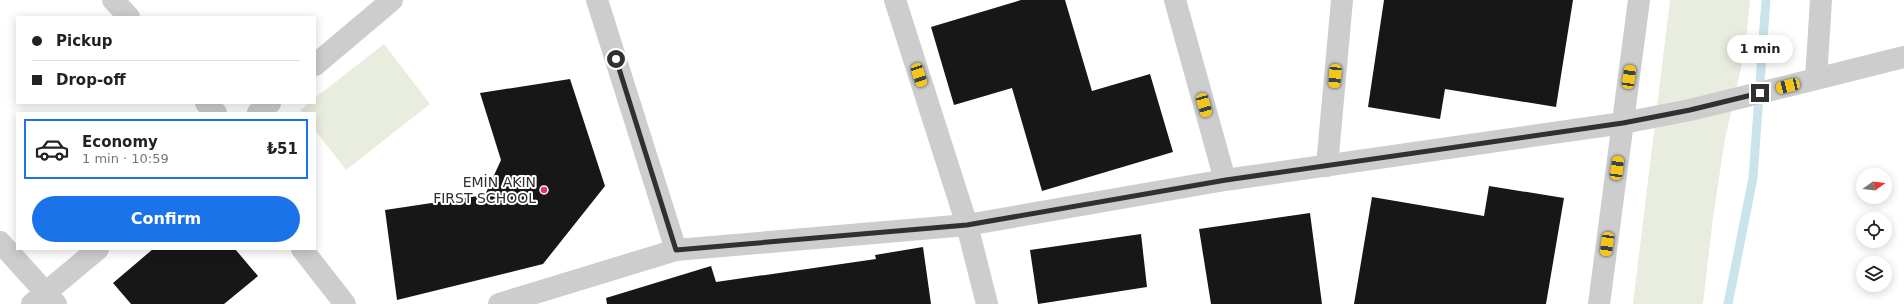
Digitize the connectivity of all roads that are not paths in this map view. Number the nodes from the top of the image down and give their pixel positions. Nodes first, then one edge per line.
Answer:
1 (113, 0) edge
2 (392, 0) edge
3 (597, 0) edge
4 (895, 0) edge
5 (1175, 0) edge
6 (1342, 0) edge
7 (1639, 0) edge
8 (1821, 0) edge
9 (128, 16) edge
10 (1904, 57) edge
11 (316, 64) edge
12 (1816, 79) junction
13 (207, 104) edge
14 (269, 104) edge
15 (215, 112) edge
16 (259, 112) edge
17 (1623, 123) junction
18 (1327, 166) junction
19 (1226, 180) junction
20 (967, 225) junction
21 (0, 242) edge
22 (97, 250) edge
23 (303, 250) edge
24 (676, 250) junction
25 (44, 300) edge
26 (345, 304) edge
27 (499, 304) edge
28 (987, 304) edge
29 (1599, 304) edge

1 - 9 street
2 - 11 street
3 - 24 street
4 - 20 street
5 - 19 street
6 - 18 street
7 - 17 street
8 - 12 street
10 - 12 street
12 - 17 street
13 - 15 street
14 - 16 street
17 - 18 street
17 - 29 street
18 - 19 street
19 - 20 street
20 - 24 street
20 - 28 street
21 - 25 street
22 - 25 street
23 - 26 street
24 - 27 street

